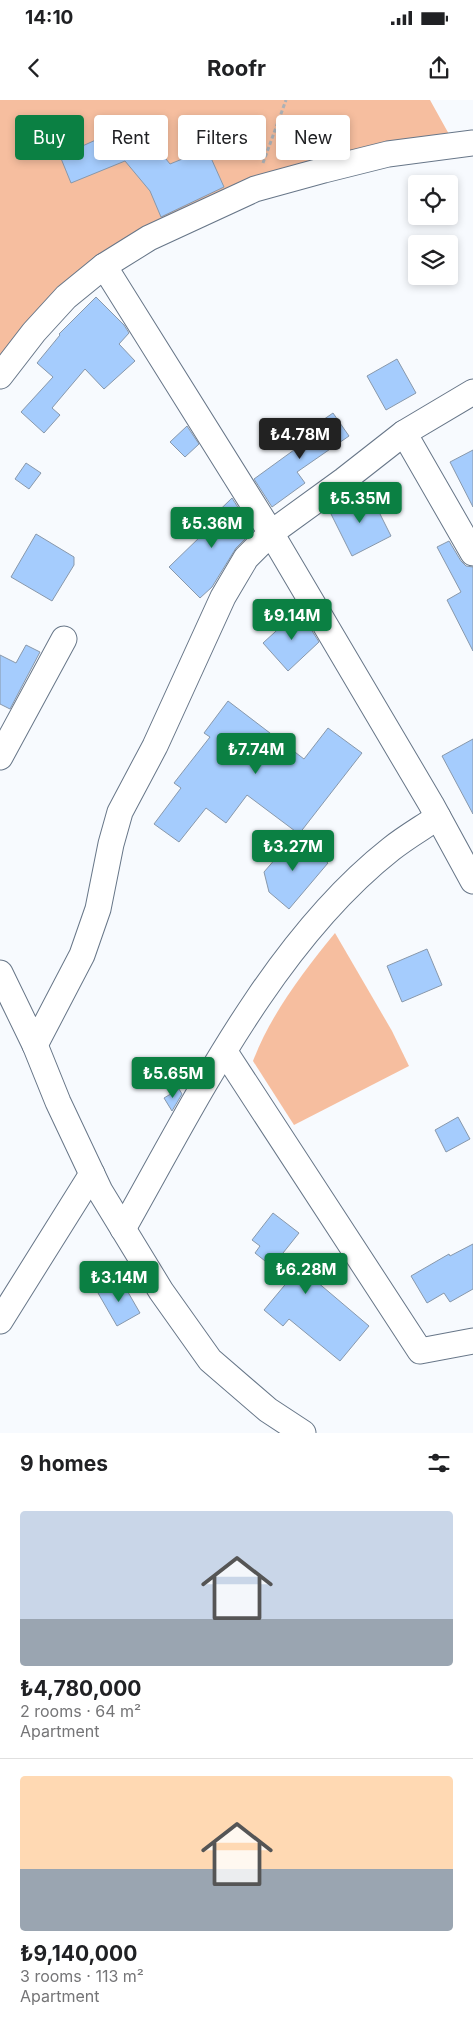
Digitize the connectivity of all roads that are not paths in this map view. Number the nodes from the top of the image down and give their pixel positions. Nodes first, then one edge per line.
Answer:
1 (473, 143) edge
2 (104, 266) junction
3 (0, 376) edge
4 (473, 392) edge
5 (404, 433) junction
6 (271, 533) junction
7 (473, 553) edge
8 (64, 639) dead end
9 (0, 757) edge
10 (438, 817) junction
11 (473, 881) edge
12 (0, 973) edge
13 (35, 1045) junction
14 (225, 1052) junction
15 (92, 1174) junction
16 (123, 1229) junction
17 (0, 1321) edge
18 (473, 1342) edge
19 (303, 1433) edge

1 - 2 street
2 - 3 street
2 - 6 street
4 - 5 street
5 - 6 street
5 - 7 street
6 - 10 street
6 - 13 street
8 - 9 street
10 - 11 street
10 - 14 street
12 - 13 street
13 - 15 street
14 - 16 street
14 - 18 street
15 - 16 street
15 - 17 street
16 - 19 street

